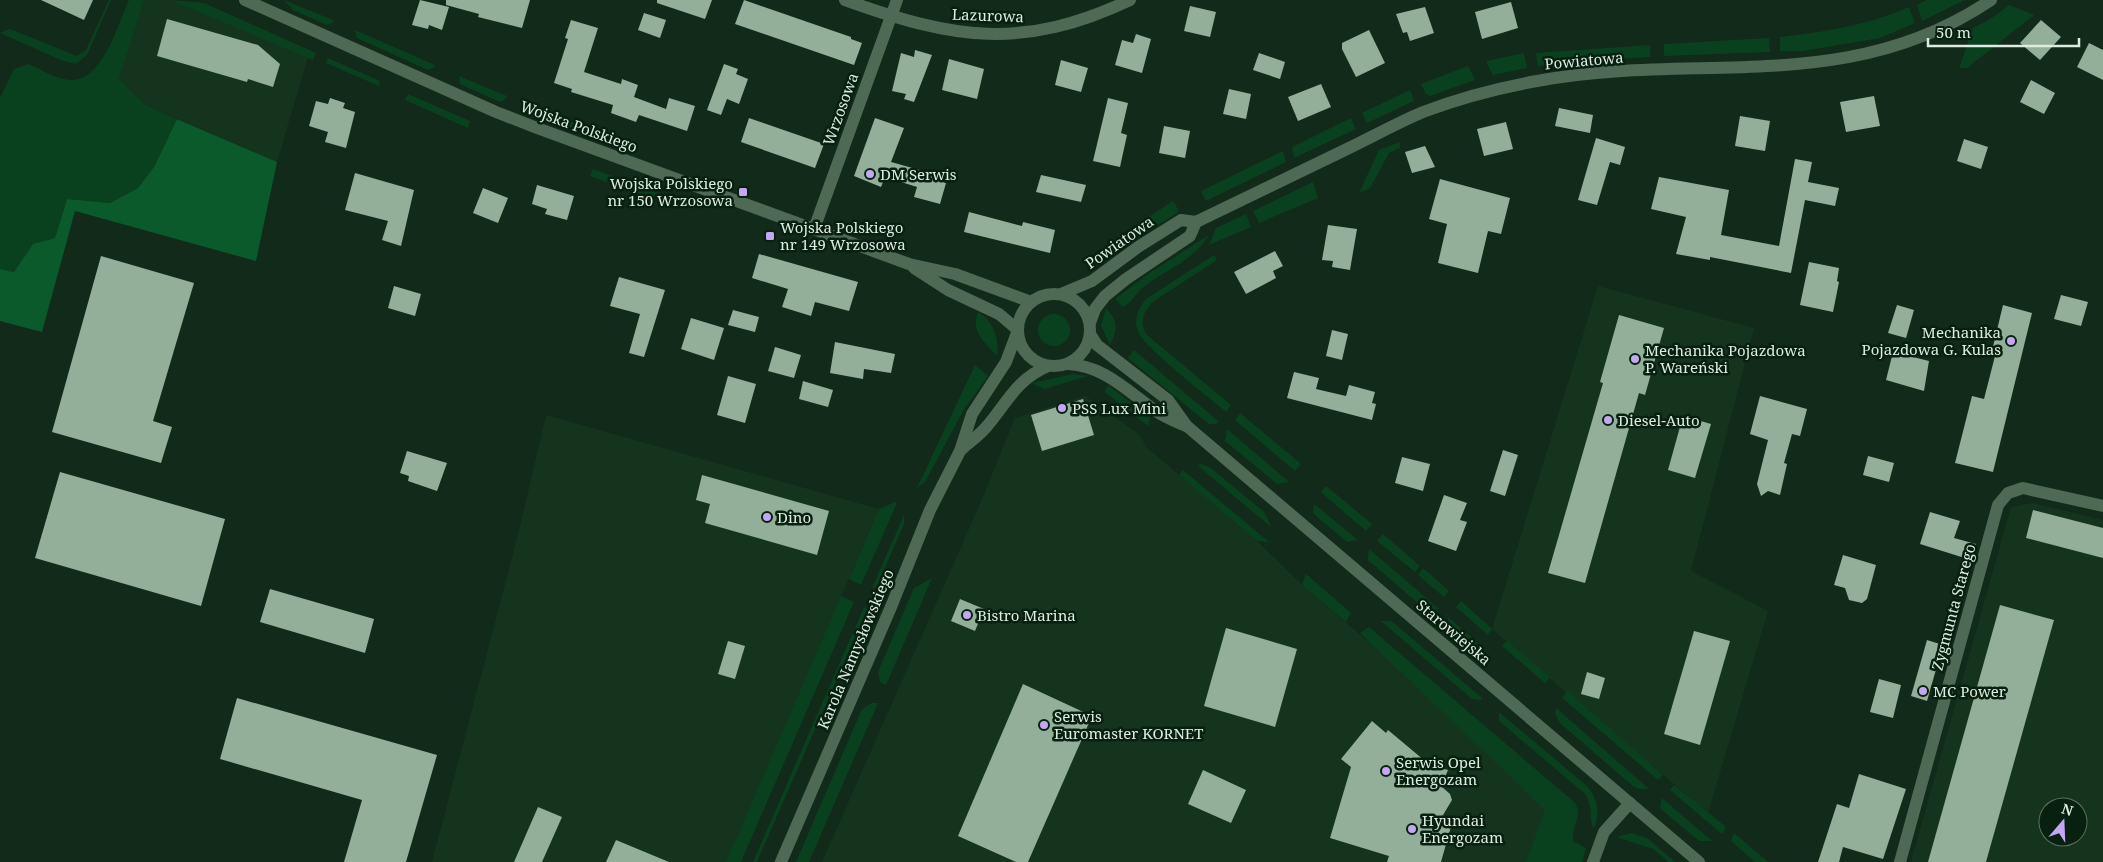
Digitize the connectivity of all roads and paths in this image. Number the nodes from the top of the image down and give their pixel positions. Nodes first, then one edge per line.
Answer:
1 (245, 0) edge
2 (845, 0) edge
3 (897, 0) edge
4 (1130, 0) edge
5 (1991, 0) edge
6 (259, 3) edge
7 (891, 17) junction
8 (1196, 222) junction
9 (814, 229) junction
10 (909, 264) junction
11 (1061, 294) junction
12 (1031, 302) junction
13 (1090, 328) junction
14 (1018, 330) junction
15 (1068, 364) junction
16 (1048, 366) junction
17 (1188, 428) junction
18 (960, 451) junction
19 (2103, 506) edge
20 (1630, 803) junction
21 (781, 862) edge
22 (1593, 862) edge
23 (1699, 862) edge
24 (1900, 862) edge

1 - 6 street, Wojska Polskiego
2 - 7 street, Lazurowa
3 - 7 street, Wrzosowa
4 - 7 street, Lazurowa
5 - 8 street, Powiatowa
6 - 9 street, Wojska Polskiego
7 - 9 street, Wrzosowa
8 - 11 street, Powiatowa
8 - 13 street, Powiatowa
9 - 10 street, Wojska Polskiego
10 - 12 street, Wojska Polskiego
10 - 14 street, Wojska Polskiego
11 - 12 street
11 - 13 street
12 - 14 street
13 - 15 street
13 - 17 street, Starowiejska
14 - 16 street
14 - 18 street, Karola Namysłowskiego
15 - 16 street
15 - 17 street, Starowiejska
16 - 18 street, Karola Namysłowskiego
17 - 20 street, Starowiejska
18 - 21 street, Karola Namysłowskiego
19 - 24 street, Zygmunta Starego
20 - 22 street
20 - 23 street, Starowiejska

